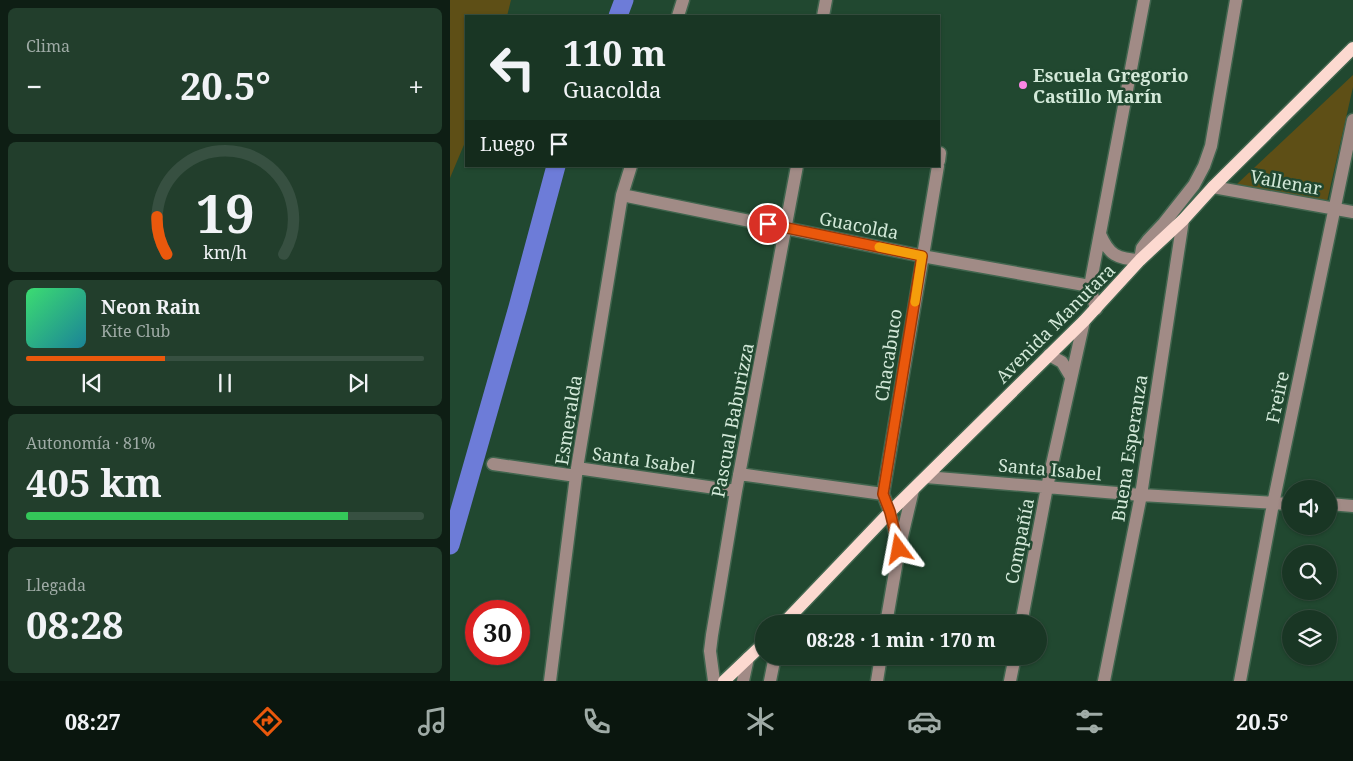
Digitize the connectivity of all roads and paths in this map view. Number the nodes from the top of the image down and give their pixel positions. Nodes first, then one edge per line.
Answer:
1 (683, 0) edge
2 (826, 0) edge
3 (1144, 0) edge
4 (1236, 0) edge
5 (678, 15) edge
6 (823, 15) edge
7 (1353, 48) edge
8 (1353, 120) edge
9 (630, 167) edge
10 (797, 167) edge
11 (938, 167) edge
12 (1213, 187) junction
13 (622, 195) junction
14 (1335, 208) junction
15 (1353, 212) edge
16 (1183, 220) junction
17 (786, 228) junction
18 (1100, 234) junction
19 (922, 256) junction
20 (1140, 260) junction
21 (1090, 286) junction
22 (1096, 309) junction
23 (1084, 321) junction
24 (1049, 356) junction
25 (1071, 377) junction
26 (493, 464) dead end
27 (577, 472) junction
28 (739, 474) junction
29 (926, 476) junction
30 (1046, 486) junction
31 (913, 490) junction
32 (736, 491) junction
33 (883, 494) junction
34 (1141, 495) junction
35 (1273, 504) junction
36 (1282, 504) edge
37 (1337, 505) edge
38 (1353, 506) edge
39 (890, 512) junction
40 (899, 549) junction
41 (792, 615) edge
42 (888, 615) edge
43 (1023, 615) edge
44 (755, 651) edge
45 (748, 658) junction
46 (773, 665) edge
47 (880, 665) edge
48 (1013, 665) edge
49 (550, 681) edge
50 (714, 681) edge
51 (724, 681) edge
52 (743, 681) edge
53 (770, 681) edge
54 (877, 681) edge
55 (1010, 681) edge
56 (1104, 681) edge
57 (1240, 681) edge

1 - 5 street
2 - 6 street
3 - 18 street
4 - 20 street
7 - 12 main road, Avenida Manutara
8 - 14 street, Freire
9 - 13 street, Esmeralda
10 - 17 street, Pascual Baburizza
11 - 19 street, Chacabuco
12 - 14 street, Vallenar
12 - 16 main road, Avenida Manutara
13 - 17 street, Guacolda
13 - 27 street, Esmeralda
14 - 15 street, Vallenar
14 - 35 street, Freire
16 - 20 main road, Avenida Manutara
16 - 34 street, Buena Esperanza
17 - 19 street, Guacolda
17 - 28 street, Pascual Baburizza
18 - 20 street
18 - 21 street
19 - 21 street, Guacolda
19 - 33 street, Chacabuco
20 - 22 main road, Avenida Manutara
21 - 22 street
22 - 23 main road, Avenida Manutara
23 - 24 main road, Avenida Manutara
23 - 25 street, Compañía
24 - 25 street
24 - 29 main road, Avenida Manutara
25 - 30 street, Compañía
26 - 27 street, Santa Isabel
27 - 32 street, Santa Isabel
27 - 49 street, Esmeralda
28 - 32 street, Pascual Baburizza
28 - 33 street
29 - 30 street, Santa Isabel
29 - 31 main road, Avenida Manutara
30 - 34 street, Santa Isabel
30 - 43 street, Compañía
31 - 39 main road, Avenida Manutara
31 - 40 street
32 - 50 street, Pascual Baburizza
33 - 39 street
34 - 35 street, Santa Isabel
34 - 56 street, Buena Esperanza
35 - 36 street, Santa Isabel
35 - 57 street, Freire
37 - 38 street
39 - 40 street
39 - 41 main road, Avenida Manutara
40 - 42 street
44 - 45 main road
45 - 51 main road
45 - 52 street
46 - 53 street
47 - 54 street
48 - 55 street

